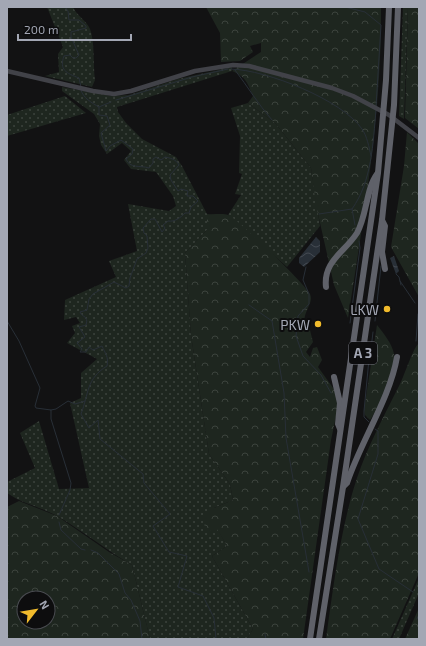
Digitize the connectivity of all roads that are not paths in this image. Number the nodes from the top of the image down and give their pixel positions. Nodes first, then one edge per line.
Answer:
1 (389, 7) edge
2 (398, 7) edge
3 (7, 71) edge
4 (419, 138) edge
5 (378, 173) junction
6 (382, 220) junction
7 (385, 269) dead end
8 (326, 287) dead end
9 (397, 356) dead end
10 (334, 377) dead end
11 (341, 432) junction
12 (343, 487) junction
13 (310, 639) edge
14 (319, 639) edge

1 - 5 highway, A 3
2 - 6 highway, A 3
3 - 4 street
5 - 8 highway
5 - 11 highway, A 3
6 - 7 highway
6 - 12 highway, A 3
9 - 12 highway
10 - 11 highway
11 - 13 highway, A 3
12 - 14 highway, A 3

